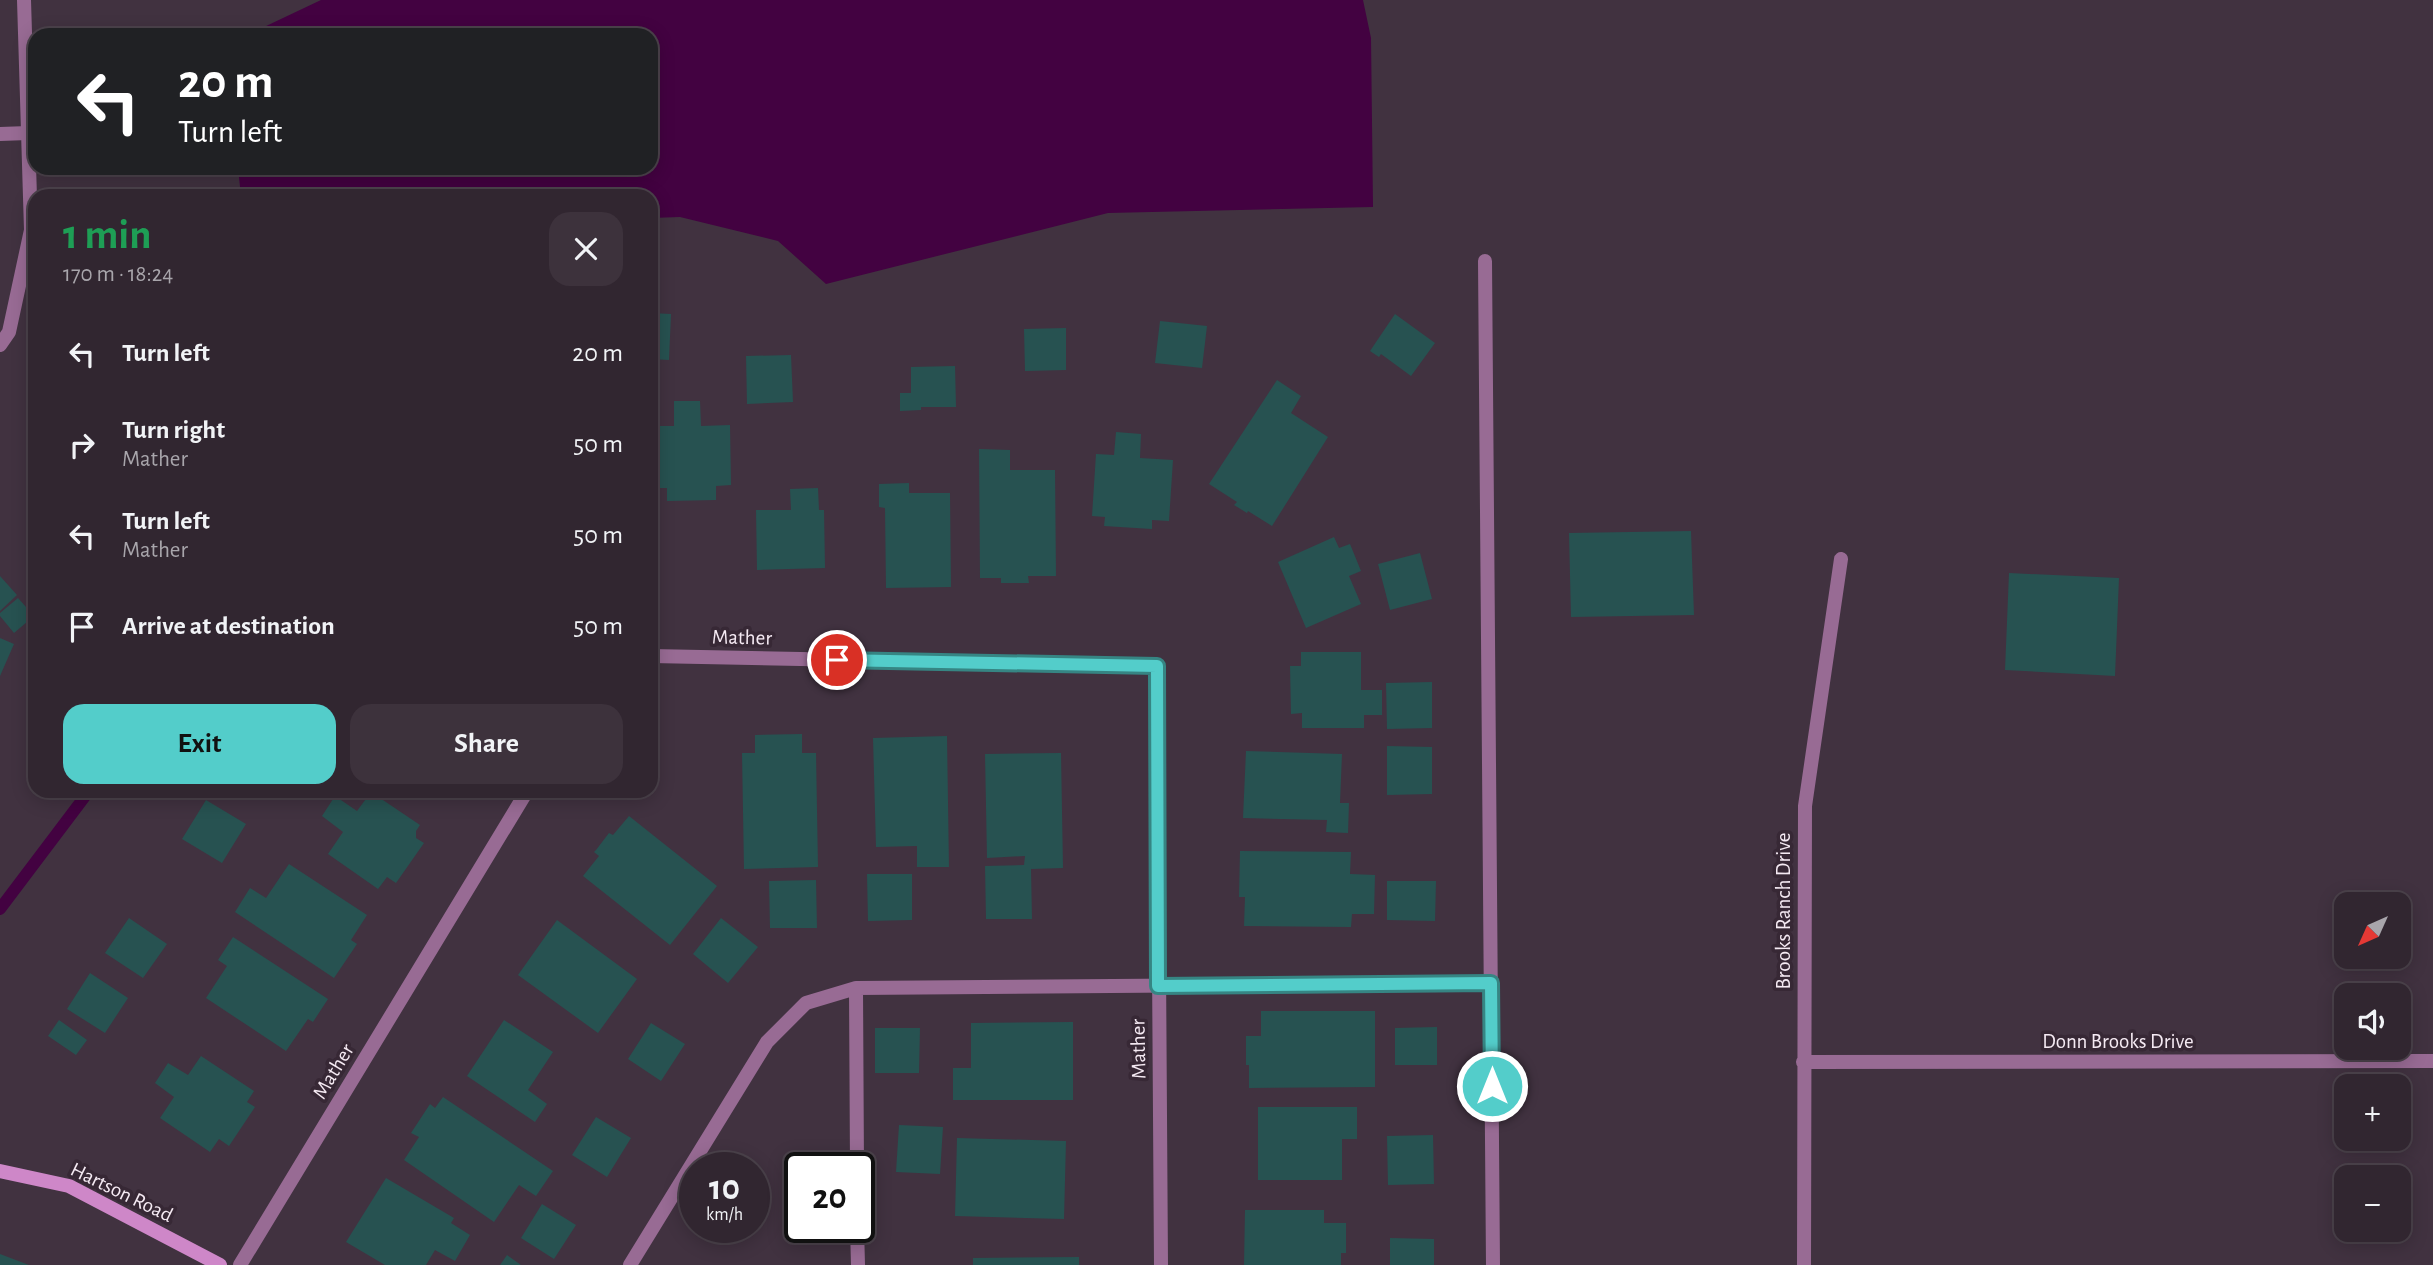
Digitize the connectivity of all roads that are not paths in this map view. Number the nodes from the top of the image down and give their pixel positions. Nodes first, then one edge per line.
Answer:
1 (24, 0) edge
2 (0, 134) edge
3 (28, 134) joint
4 (28, 244) edge
5 (1485, 261) dead end
6 (0, 345) edge
7 (1841, 559) dead end
8 (658, 656) edge
9 (523, 798) edge
10 (1491, 983) junction
11 (1158, 986) junction
12 (856, 988) junction
13 (2433, 1061) edge
14 (1803, 1062) junction
15 (857, 1152) edge
16 (0, 1171) edge
17 (857, 1243) edge
18 (220, 1265) edge
19 (240, 1265) edge
20 (630, 1265) edge
21 (858, 1265) edge
22 (1161, 1265) edge
23 (1493, 1265) edge
24 (1804, 1265) edge

1 - 3 street
2 - 3 street
4 - 6 street
5 - 10 street
7 - 14 street, Brooks Ranch Drive
8 - 11 street, Mather
9 - 19 street, Mather
10 - 11 street
10 - 23 street
11 - 12 street
11 - 22 street, Mather
12 - 15 street
12 - 20 street
13 - 14 street, Donn Brooks Drive
14 - 24 street, Brooks Ranch Drive
16 - 18 street, Hartson Road
17 - 21 street

